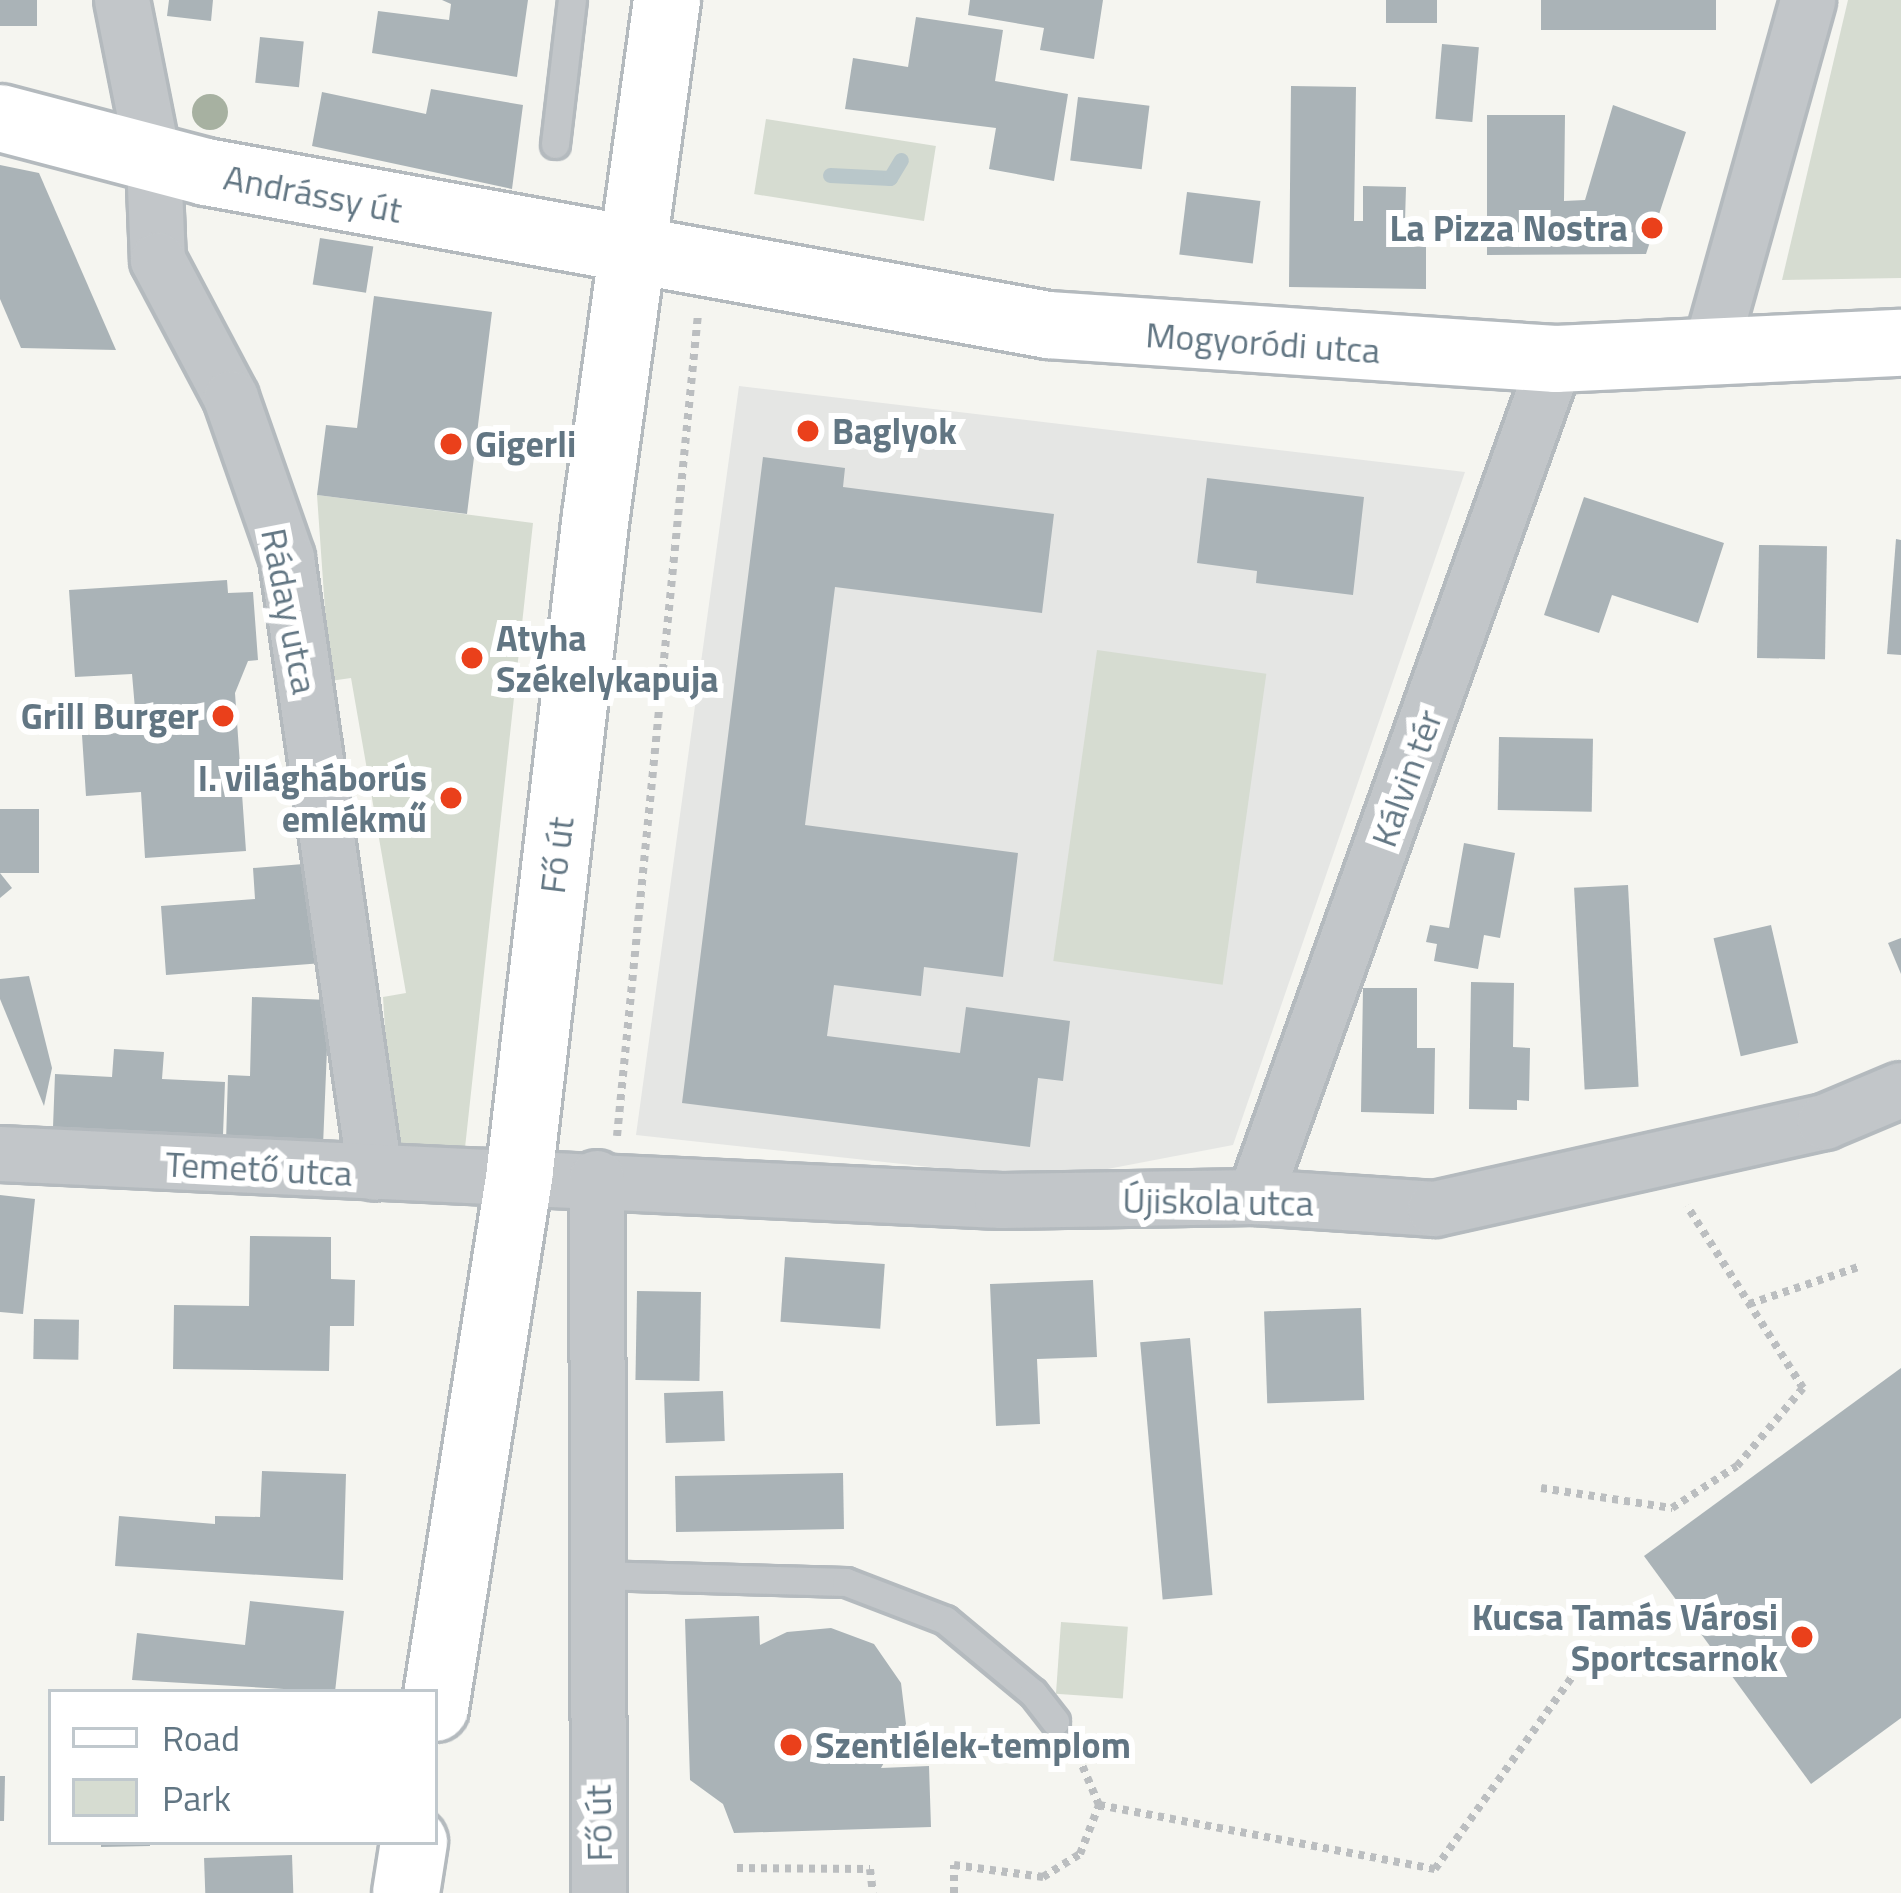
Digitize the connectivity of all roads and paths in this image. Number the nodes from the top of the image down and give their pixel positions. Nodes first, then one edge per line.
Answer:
1 (122, 0) edge
2 (572, 0) edge
3 (667, 0) edge
4 (1808, 0) edge
5 (0, 118) edge
6 (555, 144) dead end
7 (154, 162) junction
8 (630, 254) junction
9 (706, 269) junction
10 (1901, 343) edge
11 (1710, 352) junction
12 (1556, 359) junction
13 (1901, 1090) edge
14 (5, 1141) edge
15 (1657, 1159) junction
16 (375, 1173) junction
17 (519, 1178) junction
18 (605, 1178) junction
19 (1255, 1197) junction
20 (1858, 1268) dead end
21 (1749, 1304) junction
22 (1540, 1488) dead end
23 (596, 1575) junction
24 (1572, 1677) dead end
25 (438, 1689) edge
26 (1055, 1721) joint
27 (1099, 1805) junction
28 (414, 1845) edge
29 (737, 1868) dead end
30 (406, 1893) edge
31 (599, 1893) edge
32 (873, 1893) edge
33 (954, 1893) edge

1 - 7 street, Ráday utca
2 - 6 lane
3 - 8 main road, Fő út
4 - 11 street
5 - 7 main road, Andrássy út
7 - 8 main road, Andrássy út
7 - 16 street, Ráday utca
8 - 9 main road, Mogyoródi utca
8 - 17 main road, Fő út
9 - 12 main road, Mogyoródi utca
9 - 18 path
10 - 11 main road, Mogyoródi utca
11 - 12 main road, Mogyoródi utca
12 - 19 street, Kálvin tér
13 - 15 street, Újiskola utca
14 - 16 street, Temető utca
15 - 19 street, Újiskola utca
15 - 21 path
16 - 17 street, Temető utca
17 - 18 street, Újiskola utca
17 - 25 main road, Fő út
18 - 19 street, Újiskola utca
18 - 23 street, Fő út
20 - 21 path
21 - 22 path
23 - 26 lane
23 - 31 street, Fő út
24 - 27 path
26 - 27 path
27 - 33 path
28 - 30 main road
29 - 32 path

